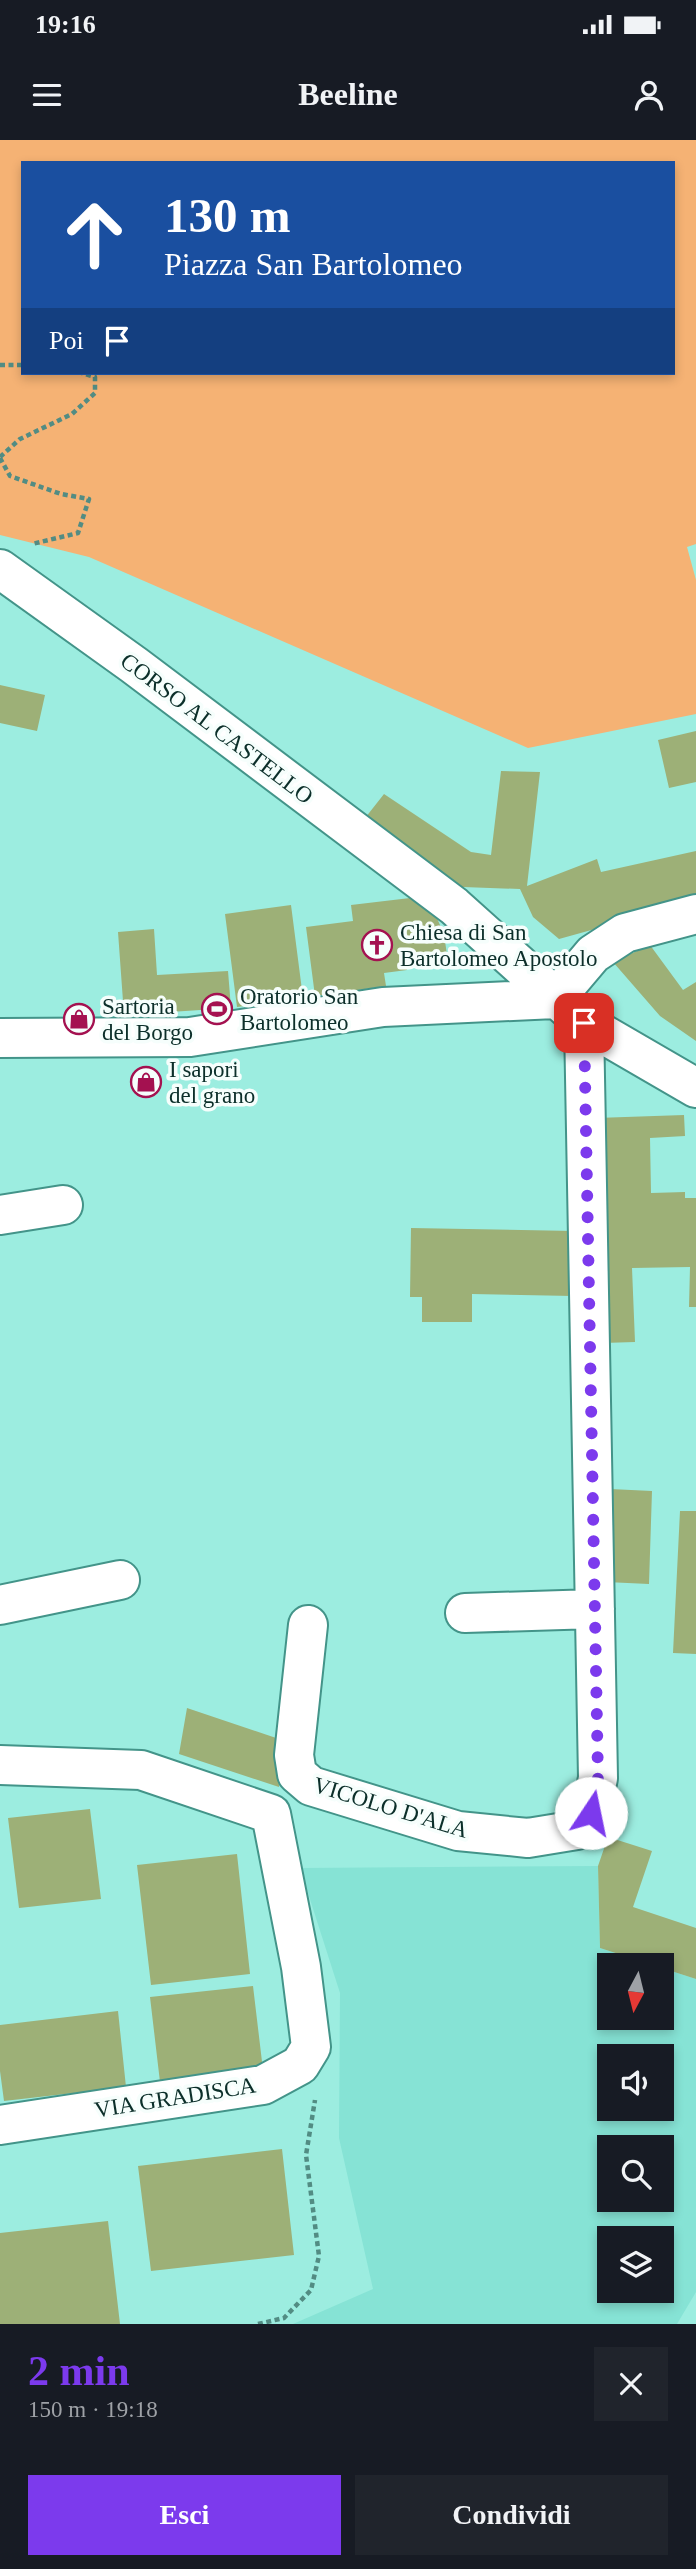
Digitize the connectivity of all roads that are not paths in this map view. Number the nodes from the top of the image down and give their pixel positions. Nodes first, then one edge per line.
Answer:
1 (12, 556) edge
2 (696, 914) edge
3 (555, 999) junction
4 (584, 1023) junction
5 (0, 1038) edge
6 (696, 1088) edge
7 (63, 1205) dead end
8 (0, 1215) edge
9 (120, 1580) dead end
10 (0, 1605) edge
11 (595, 1609) junction
12 (465, 1612) dead end
13 (308, 1625) dead end
14 (0, 1765) edge
15 (0, 2125) edge

1 - 3 street, CORSO AL CASTELLO
2 - 3 street
3 - 4 street, CORSO AL CASTELLO
3 - 5 street
4 - 6 street, CORSO AL CASTELLO
4 - 11 street, VICOLO D'ALA
7 - 8 street
9 - 10 street
11 - 12 street
11 - 13 street, VICOLO D'ALA
14 - 15 street, VIA GRADISCA

